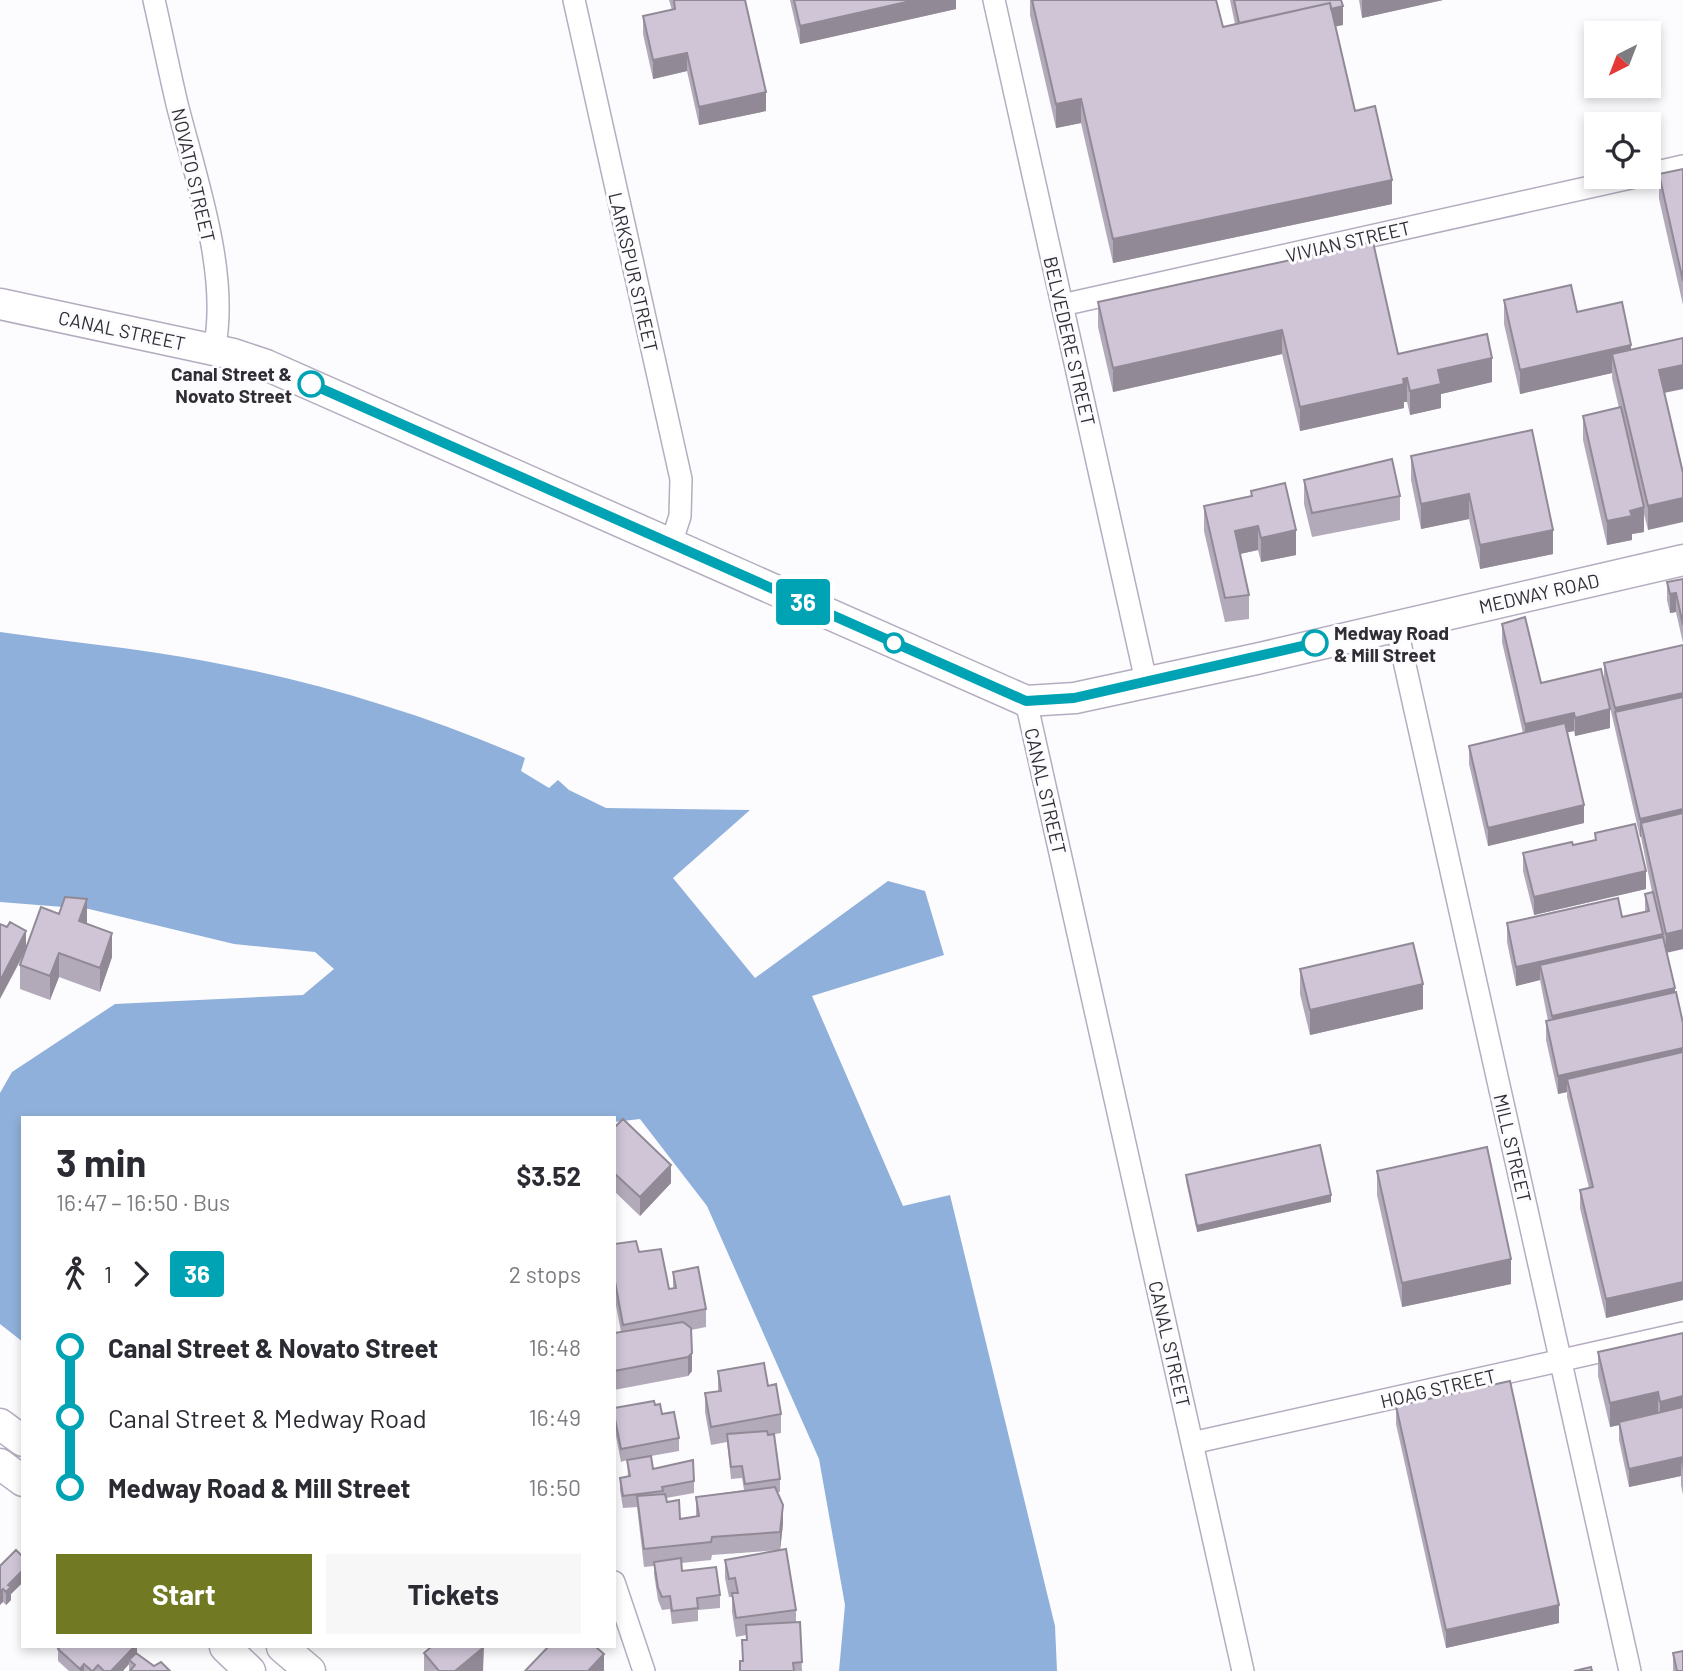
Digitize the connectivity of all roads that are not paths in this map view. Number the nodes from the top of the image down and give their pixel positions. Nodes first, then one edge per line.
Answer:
1 (154, 0) edge
2 (573, 0) edge
3 (994, 0) edge
4 (1683, 166) edge
5 (1661, 171) edge
6 (1584, 188) edge
7 (0, 304) edge
8 (1062, 304) junction
9 (215, 350) junction
10 (671, 544) junction
11 (1683, 560) edge
12 (1396, 625) junction
13 (1146, 681) junction
14 (1026, 701) junction
15 (1683, 1333) edge
16 (1561, 1361) junction
17 (0, 1424) edge
18 (21, 1440) edge
19 (1192, 1443) junction
20 (0, 1464) edge
21 (21, 1480) edge
22 (616, 1587) edge
23 (226, 1648) edge
24 (283, 1648) edge
25 (250, 1671) edge
26 (310, 1671) edge
27 (643, 1671) edge
28 (1243, 1671) edge
29 (1630, 1671) edge

1 - 9 street, NOVATO STREET
2 - 10 street, LARKSPUR STREET
3 - 8 street, BELVEDERE STREET
4 - 5 street
6 - 8 street, VIVIAN STREET
7 - 9 street, CANAL STREET
8 - 13 street, BELVEDERE STREET
9 - 10 street, CANAL STREET
10 - 14 street, CANAL STREET
11 - 12 street, MEDWAY ROAD
12 - 13 street, MEDWAY ROAD
12 - 16 street, MILL STREET
13 - 14 street, MEDWAY ROAD
14 - 19 street, CANAL STREET
15 - 16 street, HOAG STREET
16 - 19 street, HOAG STREET
16 - 29 street, MILL STREET
17 - 18 street
19 - 28 street, CANAL STREET
20 - 21 street
22 - 27 street
23 - 25 street
24 - 26 street

